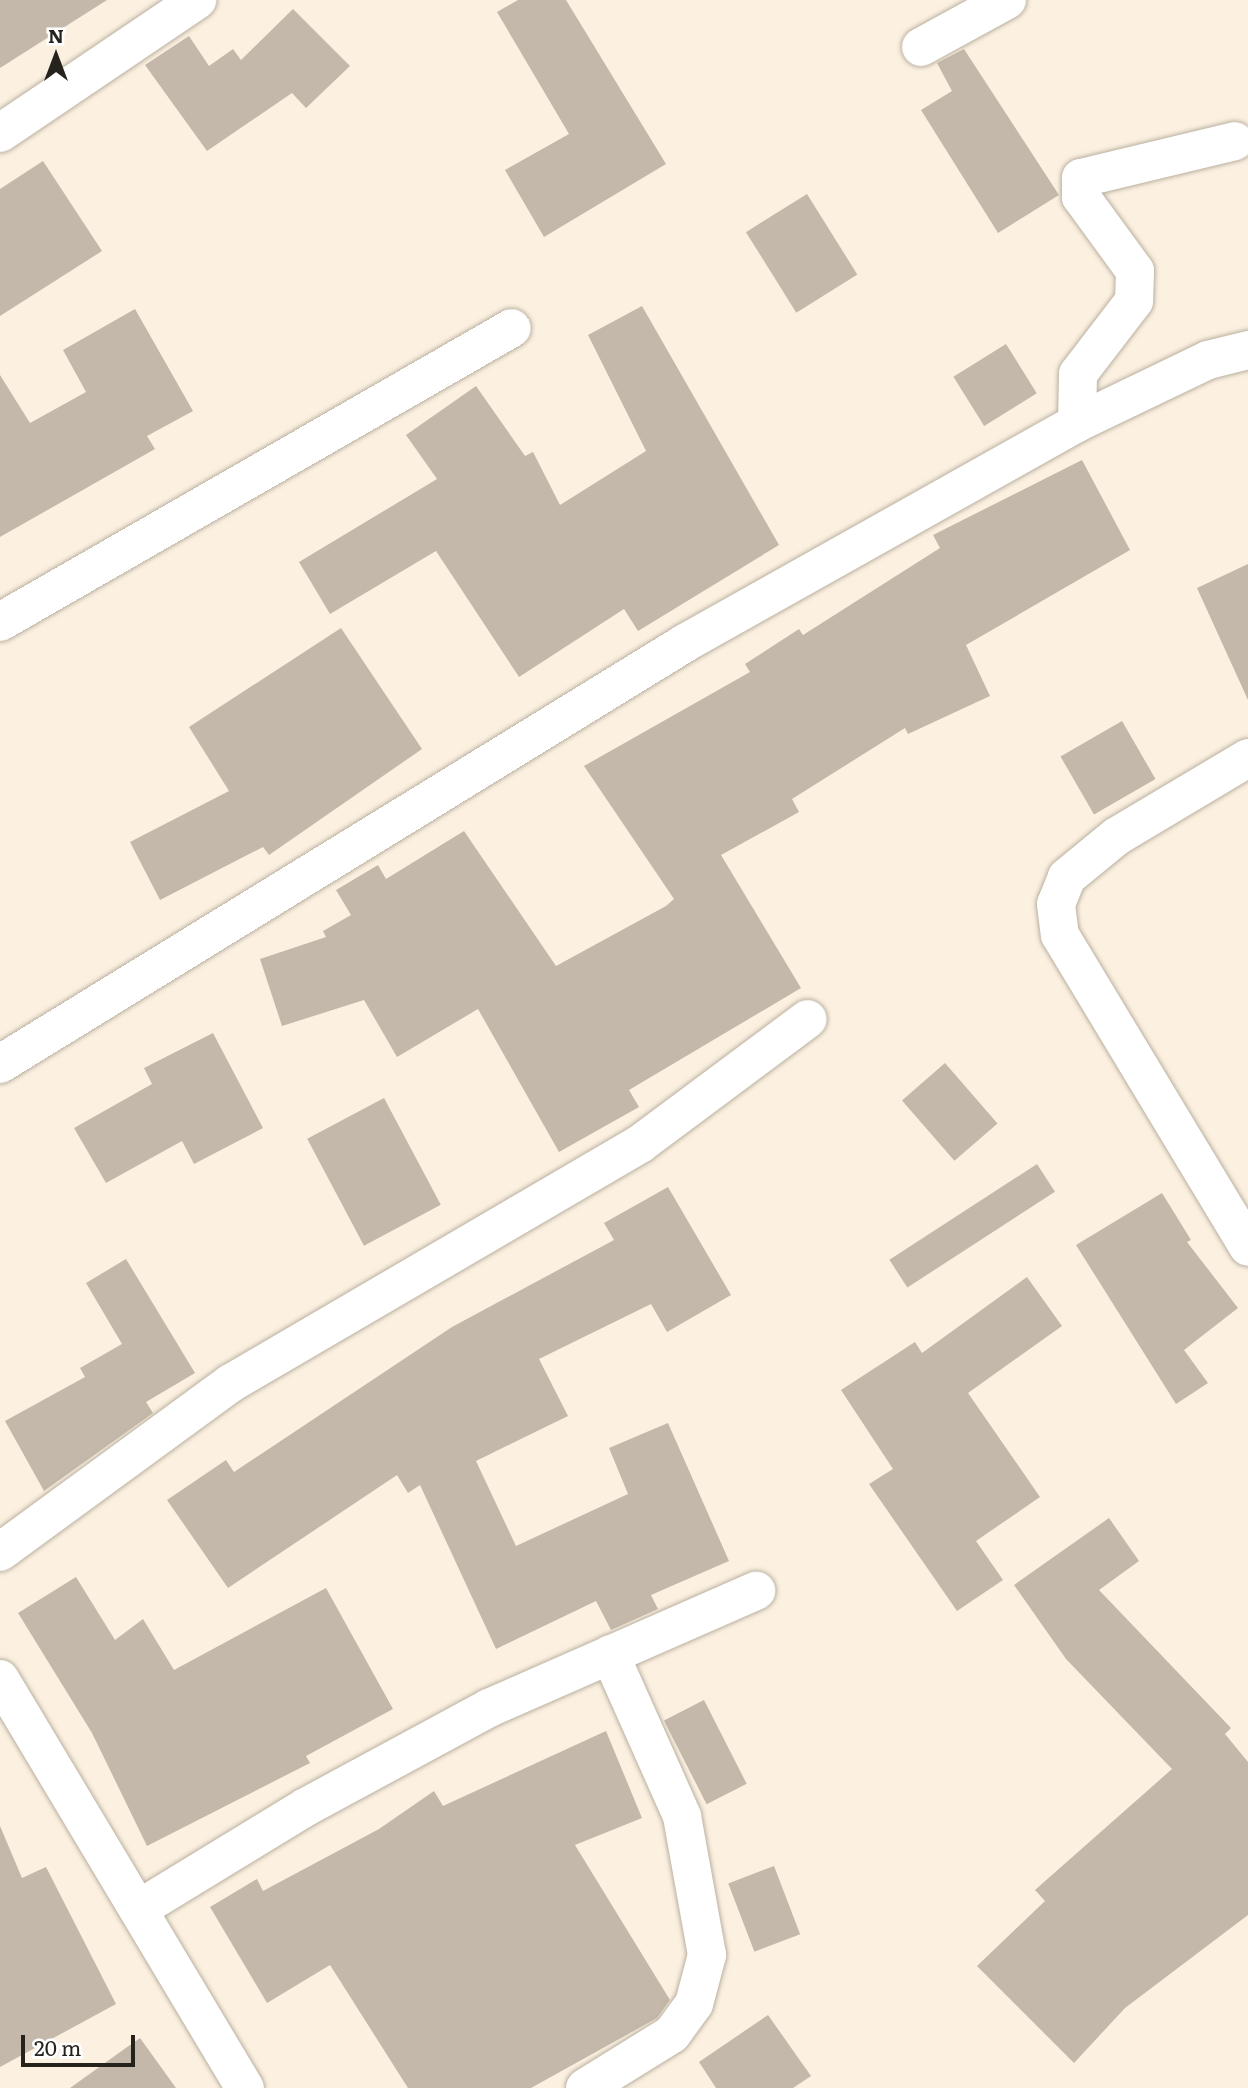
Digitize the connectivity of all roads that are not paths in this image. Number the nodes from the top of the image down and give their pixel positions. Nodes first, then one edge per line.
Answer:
1 (197, 0) edge
2 (1007, 0) edge
3 (921, 47) dead end
4 (0, 133) edge
5 (1235, 141) dead end
6 (512, 328) dead end
7 (1248, 350) edge
8 (1077, 423) junction
9 (0, 622) edge
10 (1248, 758) edge
11 (807, 1019) dead end
12 (0, 1064) edge
13 (1248, 1247) edge
14 (0, 1552) edge
15 (756, 1591) dead end
16 (611, 1654) junction
17 (0, 1679) edge
18 (142, 1907) junction
19 (246, 2088) edge
20 (585, 2088) edge

1 - 4 street
2 - 3 street
5 - 8 street
6 - 9 street
7 - 8 street
8 - 12 street
10 - 13 street
11 - 14 street
15 - 16 street
16 - 18 street
16 - 20 street
17 - 18 street
18 - 19 street

